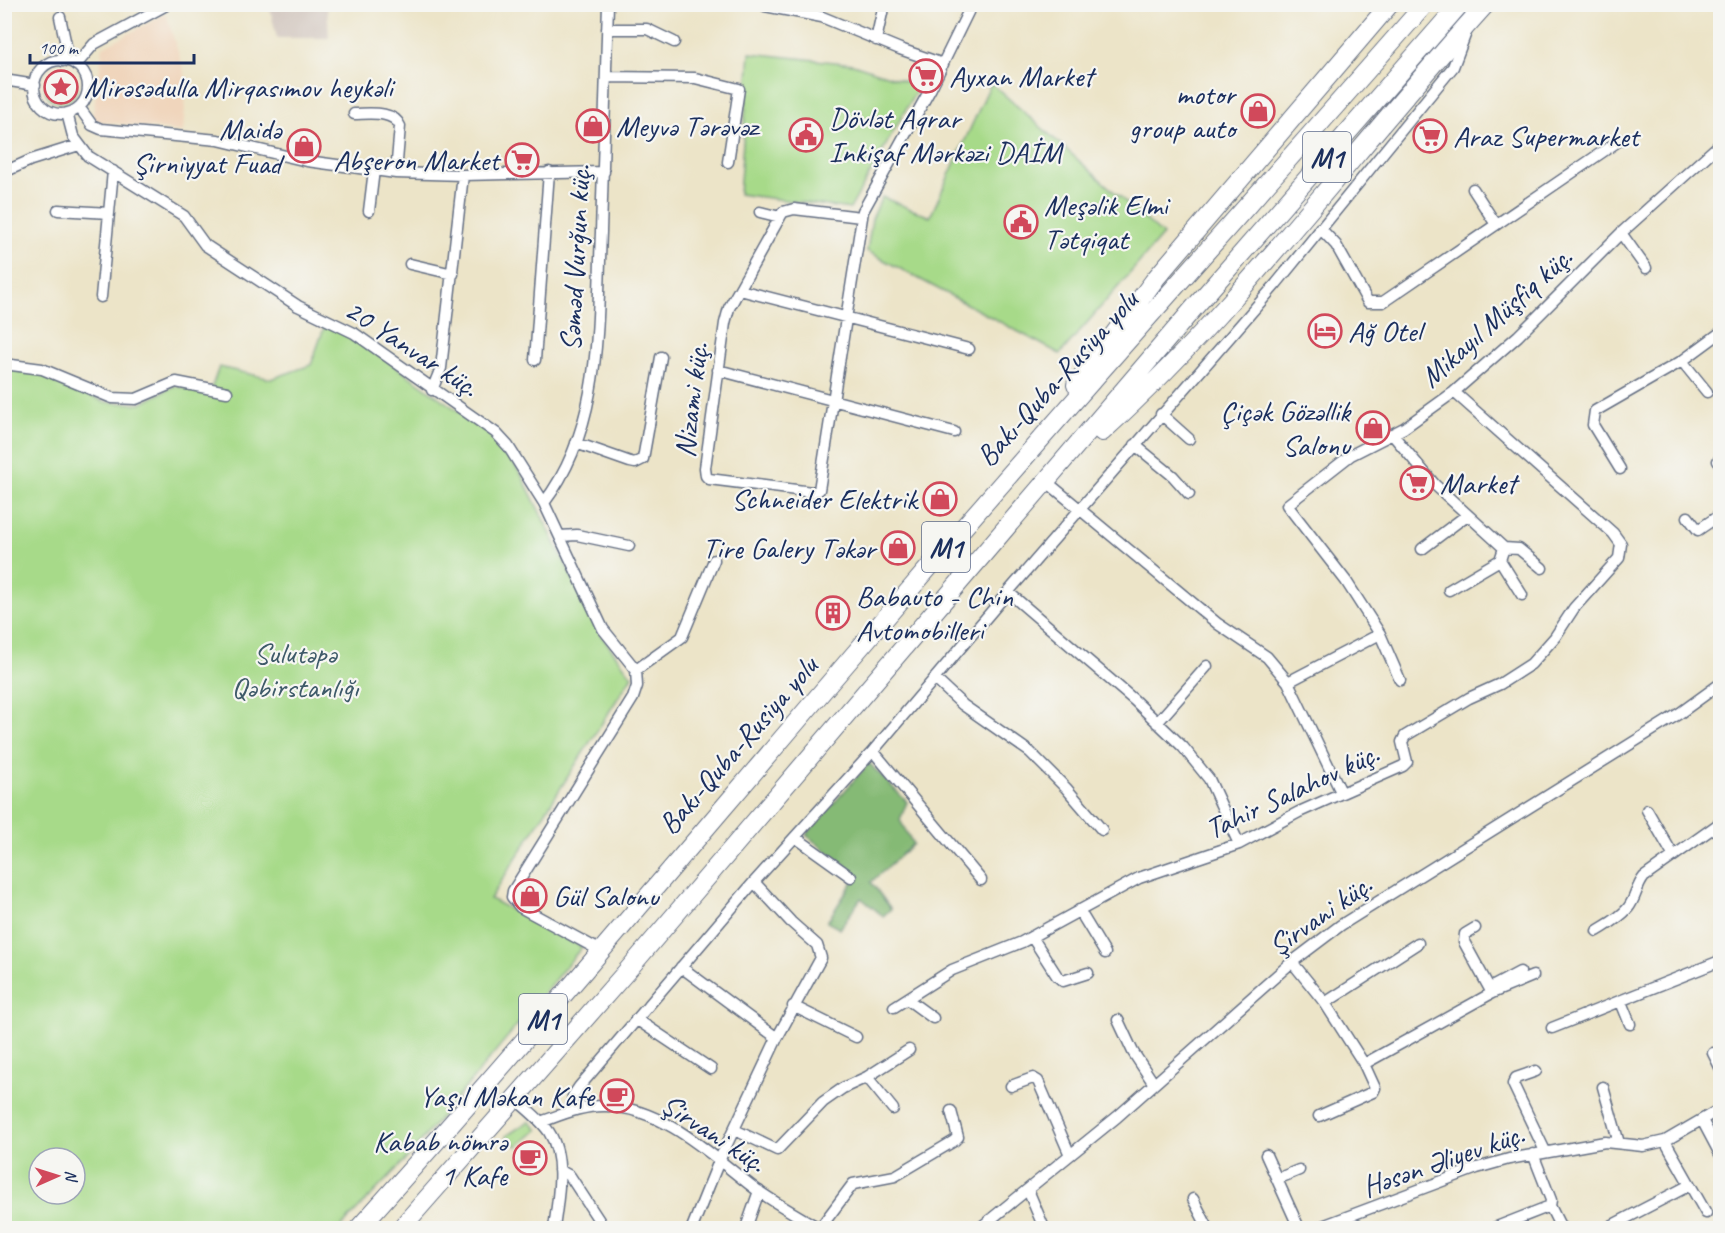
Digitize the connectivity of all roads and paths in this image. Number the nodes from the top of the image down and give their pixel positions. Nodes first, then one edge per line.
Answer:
1 (168, 4) edge
2 (608, 4) edge
3 (884, 4) edge
4 (972, 4) edge
5 (1390, 4) edge
6 (1425, 4) edge
7 (1460, 4) edge
8 (1486, 4) edge
9 (765, 6) dead end
10 (60, 16) dead end
11 (1468, 24) junction
12 (608, 29) junction
13 (876, 40) junction
14 (674, 42) dead end
15 (63, 61) junction
16 (944, 64) junction
17 (76, 65) junction
18 (606, 77) junction
19 (4, 80) edge
20 (35, 86) junction
21 (79, 107) junction
22 (67, 113) junction
23 (354, 114) dead end
24 (1620, 140) dead end
25 (1720, 144) edge
26 (79, 145) junction
27 (728, 162) dead end
28 (374, 170) junction
29 (113, 171) junction
30 (4, 172) edge
31 (549, 172) junction
32 (604, 172) junction
33 (396, 173) junction
34 (463, 175) junction
35 (1473, 189) dead end
36 (58, 210) dead end
37 (369, 211) dead end
38 (760, 212) dead end
39 (109, 213) junction
40 (780, 217) junction
41 (861, 217) junction
42 (1495, 223) junction
43 (1320, 228) junction
44 (1621, 233) junction
45 (410, 264) dead end
46 (1646, 268) dead end
47 (453, 274) junction
48 (740, 290) junction
49 (101, 297) dead end
50 (847, 316) junction
51 (1720, 333) edge
52 (969, 350) dead end
53 (661, 357) dead end
54 (535, 360) dead end
55 (1682, 361) junction
56 (4, 364) edge
57 (718, 370) junction
58 (432, 390) junction
59 (227, 392) dead end
60 (1455, 392) junction
61 (1707, 392) dead end
62 (833, 398) junction
63 (1161, 414) junction
64 (954, 432) dead end
65 (1392, 434) junction
66 (1189, 438) dead end
67 (576, 443) junction
68 (1135, 445) junction
69 (1022, 459) junction
70 (1620, 469) dead end
71 (1047, 482) junction
72 (1189, 494) dead end
73 (544, 503) junction
74 (1080, 509) junction
75 (1467, 515) junction
76 (1720, 515) edge
77 (1688, 517) dead end
78 (560, 536) junction
79 (628, 546) dead end
80 (1504, 548) junction
81 (1422, 549) dead end
82 (714, 560) dead end
83 (1500, 560) junction
84 (1542, 568) dead end
85 (1449, 590) dead end
86 (1008, 592) junction
87 (1522, 595) dead end
88 (1380, 634) junction
89 (1207, 666) dead end
90 (636, 670) junction
91 (935, 680) junction
92 (1400, 680) dead end
93 (1288, 682) junction
94 (1720, 684) edge
95 (1157, 723) junction
96 (873, 752) junction
97 (1341, 792) junction
98 (1647, 810) dead end
99 (1720, 823) edge
100 (1102, 830) dead end
101 (795, 837) junction
102 (1239, 844) junction
103 (1673, 855) junction
104 (851, 877) dead end
105 (981, 880) dead end
106 (754, 882) junction
107 (1079, 910) junction
108 (1475, 928) dead end
109 (1597, 931) dead end
110 (1032, 938) junction
111 (1418, 943) dead end
112 (600, 951) junction
113 (1105, 953) dead end
114 (1720, 961) edge
115 (1292, 962) junction
116 (681, 967) junction
117 (1520, 972) dead end
118 (1088, 973) dead end
119 (1533, 976) dead end
120 (1491, 991) junction
121 (907, 999) junction
122 (1325, 1002) junction
123 (1621, 1002) junction
124 (793, 1006) junction
125 (894, 1007) dead end
126 (933, 1018) dead end
127 (636, 1019) junction
128 (1118, 1020) dead end
129 (1630, 1024) dead end
130 (1552, 1028) dead end
131 (856, 1037) dead end
132 (777, 1038) junction
133 (909, 1050) dead end
134 (1713, 1053) dead end
135 (1364, 1064) junction
136 (1720, 1067) edge
137 (711, 1069) dead end
138 (1536, 1071) dead end
139 (867, 1077) junction
140 (1154, 1084) junction
141 (1011, 1086) dead end
142 (1603, 1088) dead end
143 (516, 1099) junction
144 (893, 1109) dead end
145 (1720, 1109) edge
146 (571, 1111) junction
147 (951, 1111) dead end
148 (1319, 1116) dead end
149 (1702, 1120) junction
150 (541, 1122) junction
151 (735, 1130) junction
152 (1665, 1141) junction
153 (1619, 1143) junction
154 (1545, 1151) junction
155 (1533, 1154) junction
156 (1720, 1154) edge
157 (1070, 1155) junction
158 (1266, 1155) dead end
159 (719, 1161) junction
160 (559, 1170) junction
161 (1299, 1170) dead end
162 (1277, 1179) junction
163 (1690, 1185) junction
164 (1028, 1190) junction
165 (759, 1191) junction
166 (1194, 1199) dead end
167 (1550, 1206) junction
168 (1706, 1213) dead end
169 (1341, 1225) edge
170 (359, 1228) edge
171 (401, 1228) edge
172 (554, 1228) edge
173 (604, 1228) edge
174 (692, 1228) edge
175 (746, 1228) edge
176 (819, 1228) edge
177 (980, 1228) edge
178 (1044, 1228) edge
179 (1208, 1228) edge
180 (1299, 1228) edge
181 (1317, 1228) edge
182 (1494, 1228) edge
183 (1561, 1228) edge
184 (1607, 1228) edge

1 - 17 street
2 - 12 street, Səməd Vurğun küç.
3 - 13 street
4 - 16 street, Nizami küç.
5 - 69 highway
6 - 69 highway, Bakı-Quba-Rusiya yolu / M1
7 - 71 highway, Bakı-Quba-Rusiya yolu / M1
8 - 11 highway
9 - 13 street
10 - 15 street
11 - 43 street
11 - 71 highway
12 - 14 street
12 - 18 street, Səməd Vurğun küç.
13 - 16 street
15 - 17 street
15 - 20 street
16 - 41 street, Nizami küç.
17 - 21 street
18 - 27 street
18 - 32 street, Səməd Vurğun küç.
19 - 20 street
20 - 22 street
21 - 22 street
21 - 28 street
22 - 26 street, 20 Yanvar küç.
23 - 33 street
24 - 42 street
25 - 44 street, Mikayıl Müşfiq küç.
26 - 29 street, 20 Yanvar küç.
26 - 30 street
28 - 33 street
28 - 37 street
29 - 39 street
29 - 58 street, 20 Yanvar küç.
31 - 32 street
31 - 34 street
31 - 54 street
32 - 67 street, Səməd Vurğun küç.
33 - 34 street
34 - 47 street
35 - 42 street
36 - 39 street
38 - 40 street
39 - 49 street
40 - 41 street
40 - 48 street, Nizami küç.
41 - 50 street, Nizami küç.
42 - 43 street
43 - 63 street
44 - 46 street
44 - 60 street, Mikayıl Müşfiq küç.
45 - 47 street
47 - 58 street
48 - 50 street
48 - 57 street, Nizami küç.
50 - 52 street
50 - 62 street, Nizami küç.
51 - 55 street
53 - 67 street
55 - 61 street
55 - 70 street
56 - 59 street
57 - 62 street
57 - 62 street, Nizami küç.
58 - 73 street, 20 Yanvar küç.
60 - 65 street, Mikayıl Müşfiq küç.
60 - 97 street, Tahir Salahov küç.
62 - 64 street
63 - 66 street
63 - 68 street
65 - 75 street
65 - 88 street, Mikayıl Müşfiq küç.
67 - 73 street, Səməd Vurğun küç.
68 - 72 street
68 - 74 street
69 - 112 highway, Bakı-Quba-Rusiya yolu / M1
71 - 74 street
71 - 143 highway, Bakı-Quba-Rusiya yolu / M1
73 - 78 street, 20 Yanvar küç.
74 - 86 street
74 - 93 street
75 - 80 street
75 - 81 street
76 - 77 street
78 - 79 street
78 - 90 street, 20 Yanvar küç.
80 - 83 street
80 - 84 street
82 - 90 street
83 - 85 street
83 - 87 street
86 - 91 street
86 - 95 street
88 - 92 street
88 - 93 street
89 - 95 street
90 - 112 street
91 - 96 street
91 - 100 street
93 - 97 street
94 - 115 street, Şirvani küç.
95 - 102 street
96 - 101 street
96 - 105 street
97 - 102 street, Tahir Salahov küç.
98 - 103 street
99 - 103 street
101 - 104 street
101 - 106 street
102 - 107 street, Tahir Salahov küç.
103 - 109 street
106 - 116 street
106 - 124 street
107 - 110 street, Tahir Salahov küç.
107 - 113 street
108 - 120 street
110 - 118 street
110 - 121 street, Tahir Salahov küç.
111 - 122 street
112 - 170 highway, Bakı-Quba-Rusiya yolu / M1
114 - 123 street
115 - 122 street
115 - 140 street, Şirvani küç.
116 - 127 street
116 - 132 street
117 - 120 street
119 - 120 street
120 - 135 street
121 - 125 street, Tahir Salahov küç.
121 - 126 street
122 - 135 street
123 - 129 street
123 - 130 street
124 - 131 street
124 - 132 street
127 - 137 street
127 - 146 street
128 - 140 street
132 - 151 street
133 - 139 street
134 - 136 street
135 - 148 street
138 - 154 street
139 - 144 street
139 - 151 street
140 - 157 street, Şirvani küç.
141 - 157 street
142 - 153 street
143 - 150 street
143 - 171 highway, Bakı-Quba-Rusiya yolu / M1
145 - 149 street, Həsən Əliyev küç.
146 - 150 street, Şirvani küç.
146 - 159 street, Şirvani küç.
147 - 176 street
149 - 152 street, Həsən Əliyev küç.
149 - 156 street
150 - 160 street
151 - 159 street
152 - 153 street, Həsən Əliyev küç.
152 - 163 street
153 - 154 street, Həsən Əliyev küç.
154 - 155 street, Həsən Əliyev küç.
155 - 167 street
155 - 169 street, Həsən Əliyev küç.
157 - 164 street, Şirvani küç.
158 - 162 street
159 - 165 street, Şirvani küç.
159 - 174 street
160 - 172 street
160 - 173 street
161 - 162 street
162 - 180 street
163 - 168 street
163 - 184 street
164 - 177 street, Şirvani küç.
164 - 178 street
165 - 175 street
165 - 176 street, Şirvani küç.
166 - 179 street
167 - 182 street
167 - 183 street
169 - 181 street, Həsən Əliyev küç.

